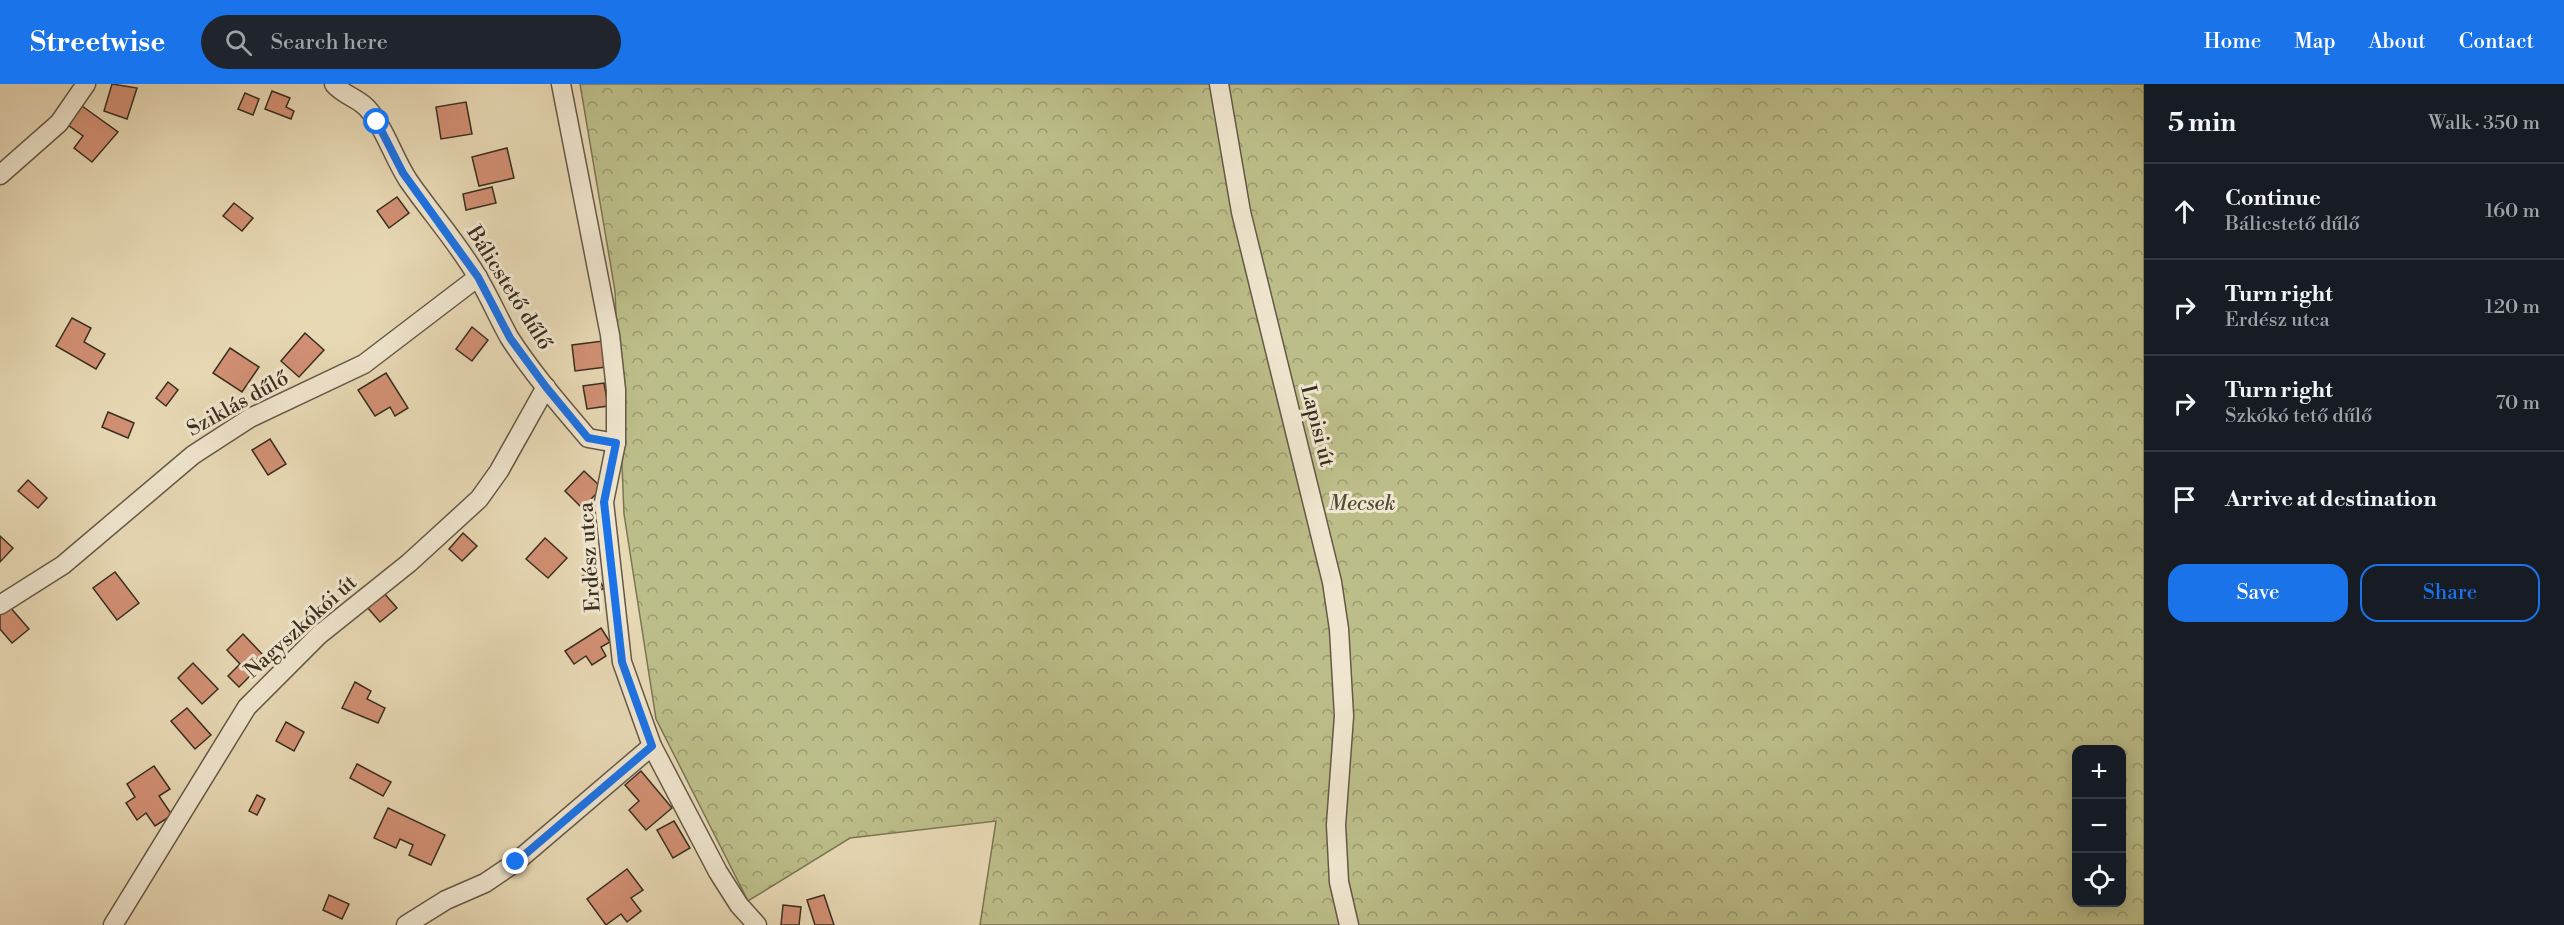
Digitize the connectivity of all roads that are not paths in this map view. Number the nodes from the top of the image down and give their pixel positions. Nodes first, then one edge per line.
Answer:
1 (86, 84) edge
2 (334, 84) edge
3 (561, 84) edge
4 (1219, 84) edge
5 (0, 175) edge
6 (478, 277) junction
7 (546, 387) junction
8 (616, 443) junction
9 (0, 605) edge
10 (652, 746) junction
11 (113, 925) edge
12 (406, 925) edge
13 (757, 925) edge
14 (1348, 925) edge

1 - 5 street
2 - 6 street, Bálicstető dűlő
3 - 8 street, Erdész utca
4 - 14 street, Lapisi út
6 - 7 street, Bálicstető dűlő
6 - 9 street, Sziklás dűlő
7 - 8 street, Bálicstető dűlő
7 - 11 street, Nagyszkókói út
8 - 10 street, Erdész utca
10 - 12 street
10 - 13 street, Erdész utca

